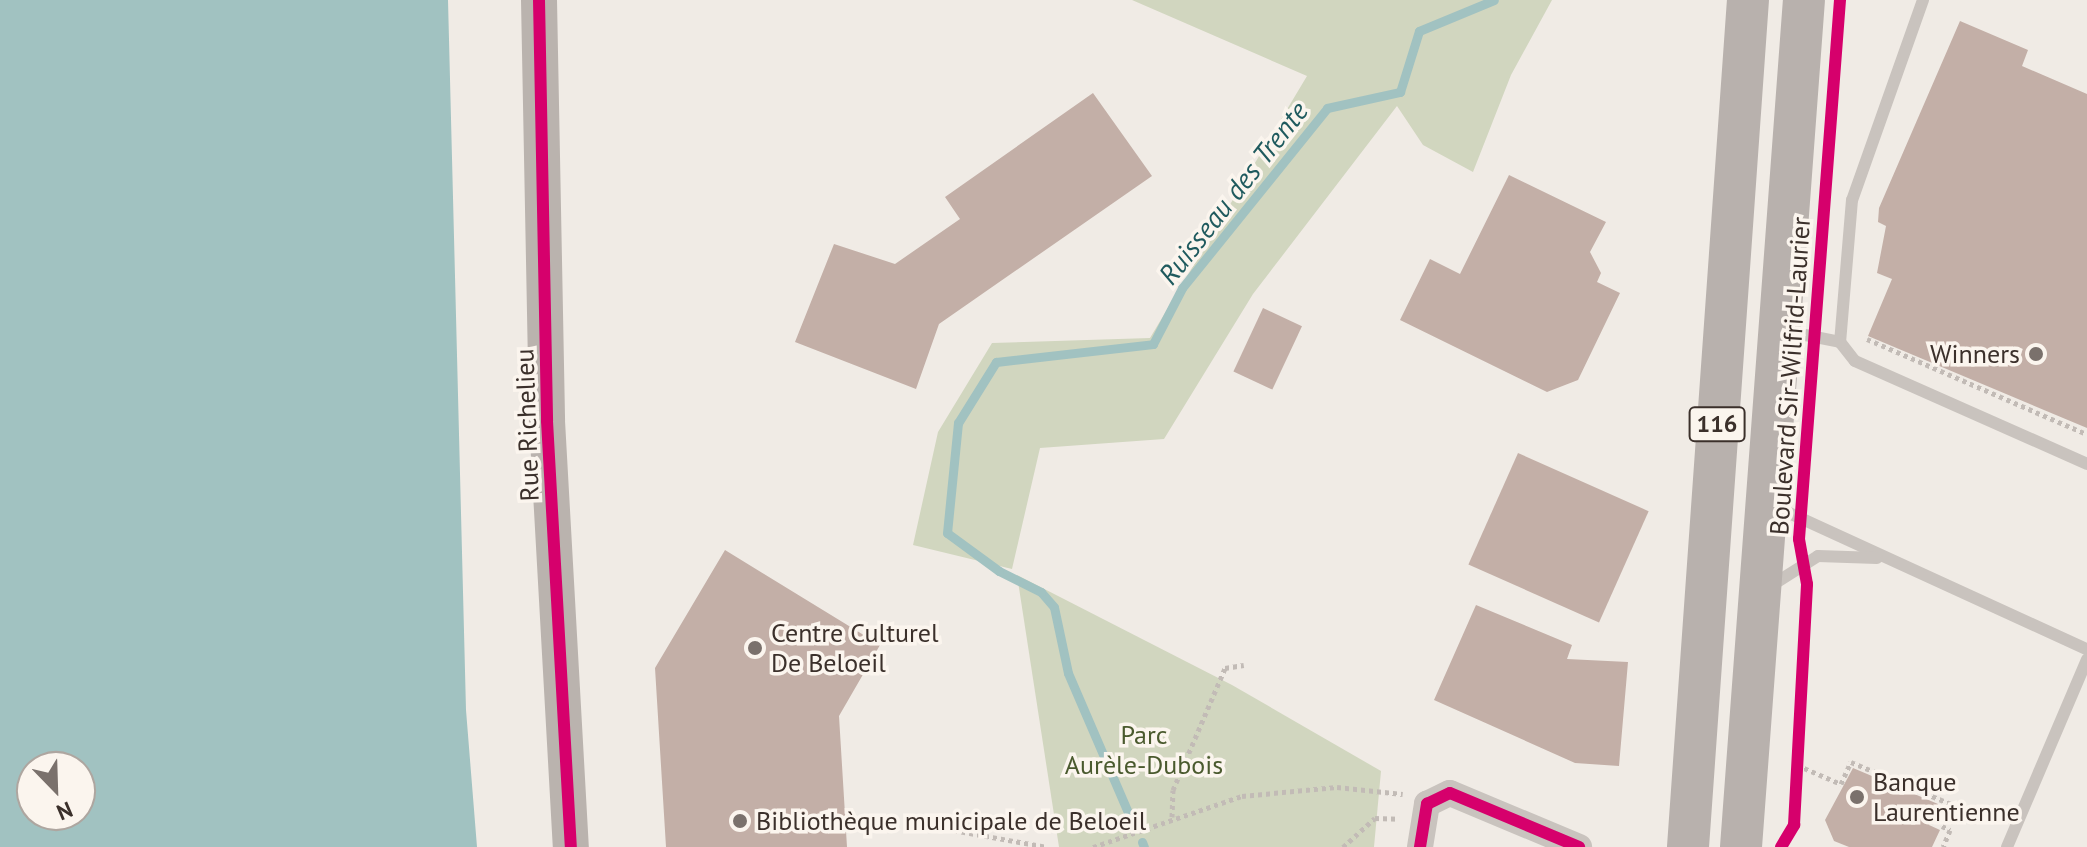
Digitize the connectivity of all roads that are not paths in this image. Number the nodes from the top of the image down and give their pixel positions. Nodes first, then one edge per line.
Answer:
1 (539, 0) edge
2 (1748, 0) edge
3 (1804, 0) edge
4 (1923, 0) edge
5 (1780, 331) junction
6 (1840, 342) junction
7 (2087, 464) edge
8 (1767, 504) junction
9 (1881, 558) junction
10 (1761, 594) junction
11 (2087, 649) edge
12 (2087, 659) edge
13 (571, 847) edge
14 (1420, 847) edge
15 (1579, 847) edge
16 (1688, 847) edge
17 (1741, 847) edge
18 (2007, 847) edge

1 - 13 main road, Rue Richelieu
2 - 16 main road, 116
3 - 5 main road, Boulevard Sir-Wilfrid-Laurier / 116
4 - 6 lane
5 - 6 lane
5 - 8 main road, Boulevard Sir-Wilfrid-Laurier / 116
6 - 7 lane
8 - 9 lane
8 - 10 main road, Boulevard Sir-Wilfrid-Laurier / 116
9 - 10 lane
9 - 11 lane
10 - 17 main road, Boulevard Sir-Wilfrid-Laurier / 116
12 - 18 lane
14 - 15 street

